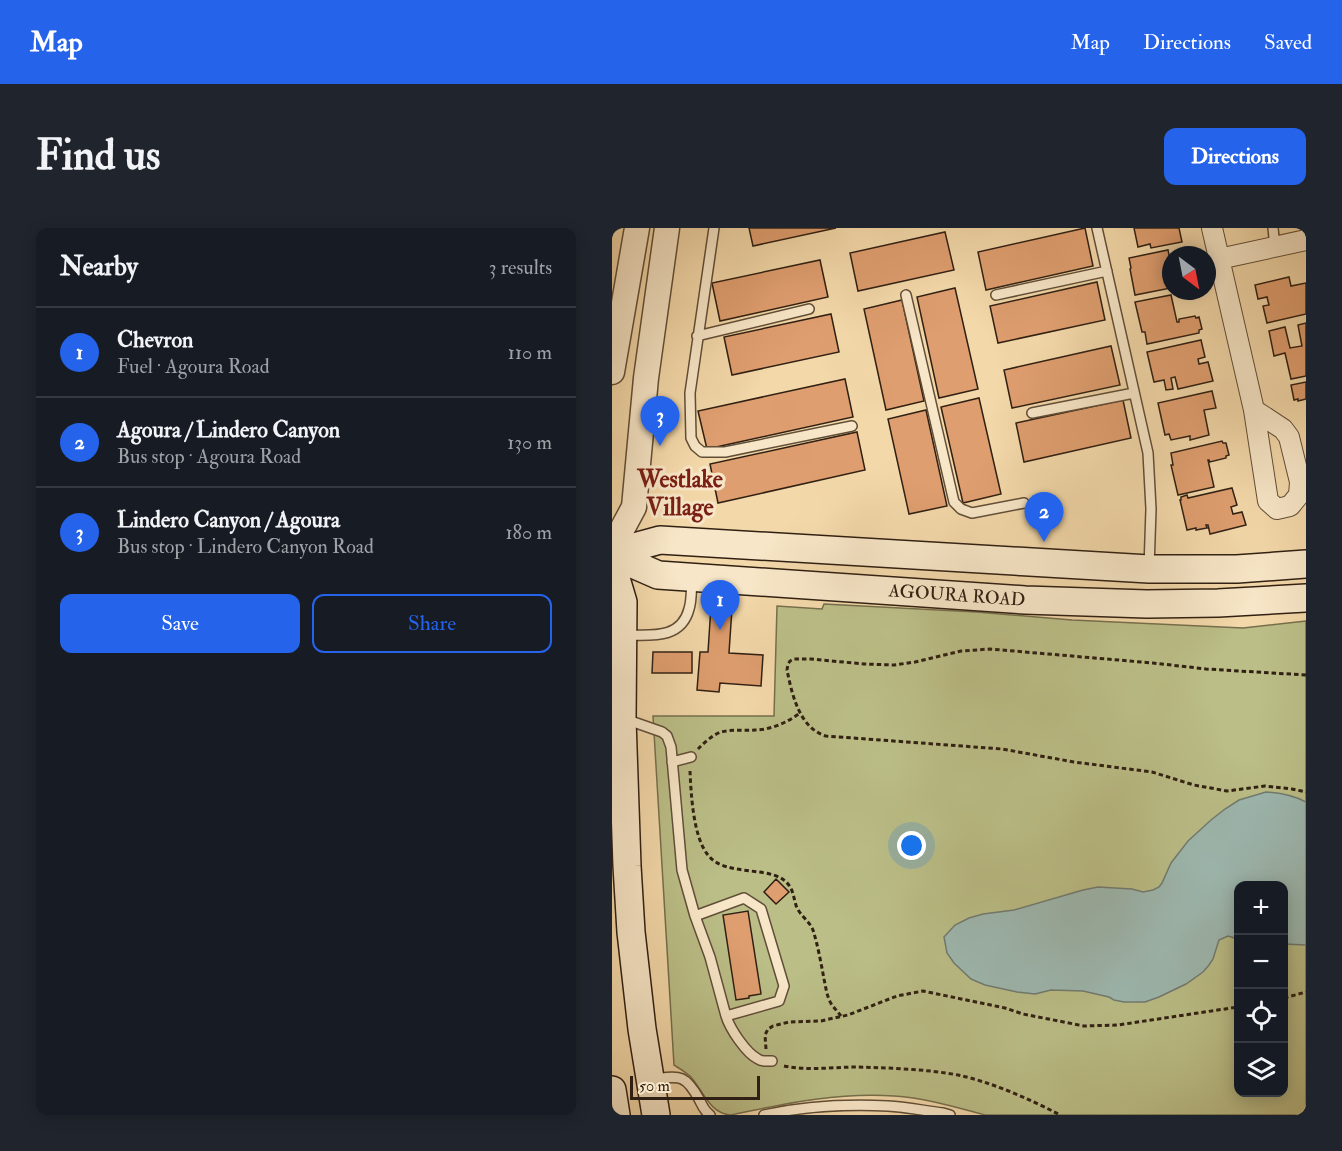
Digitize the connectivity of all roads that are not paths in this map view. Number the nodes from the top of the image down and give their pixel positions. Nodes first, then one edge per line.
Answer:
1 (637, 228) edge
2 (668, 228) edge
3 (714, 228) edge
4 (1097, 228) edge
5 (1212, 228) edge
6 (1274, 237) edge
7 (1306, 240) edge
8 (1219, 259) junction
9 (1107, 271) junction
10 (906, 295) dead end
11 (996, 295) dead end
12 (809, 309) dead end
13 (697, 336) junction
14 (612, 372) edge
15 (1134, 393) junction
16 (1254, 410) dead end
17 (1032, 413) dead end
18 (852, 426) dead end
19 (1024, 503) dead end
20 (612, 548) edge
21 (612, 554) edge
22 (1306, 564) edge
23 (612, 565) edge
24 (1149, 569) junction
25 (692, 578) junction
26 (1306, 598) edge
27 (1147, 604) junction
28 (623, 635) junction
29 (622, 719) junction
30 (691, 757) road end
31 (672, 762) junction
32 (695, 916) junction
33 (726, 1016) junction
34 (772, 1061) road end
35 (650, 1080) junction
36 (612, 1090) edge
37 (616, 1115) edge
38 (656, 1115) edge
39 (710, 1115) edge
40 (764, 1115) edge
41 (950, 1115) edge

1 - 14 street
2 - 20 street
3 - 13 lane
4 - 9 lane
5 - 8 street
6 - 7 street
6 - 8 street
8 - 16 street
9 - 11 lane
9 - 15 lane
10 - 19 lane
12 - 13 lane
13 - 18 lane
15 - 17 lane
15 - 24 lane
21 - 24 main road, AGOURA ROAD
21 - 25 main road, AGOURA ROAD
22 - 24 main road, AGOURA ROAD
23 - 28 main road
24 - 27 main road
25 - 27 main road, AGOURA ROAD
25 - 28 lane
26 - 27 main road, AGOURA ROAD
28 - 29 main road
29 - 31 lane
29 - 35 main road
30 - 31 lane
31 - 32 lane
32 - 33 lane
32 - 33 lane
33 - 34 lane
35 - 38 main road
35 - 39 lane
36 - 37 main road
40 - 41 lane

